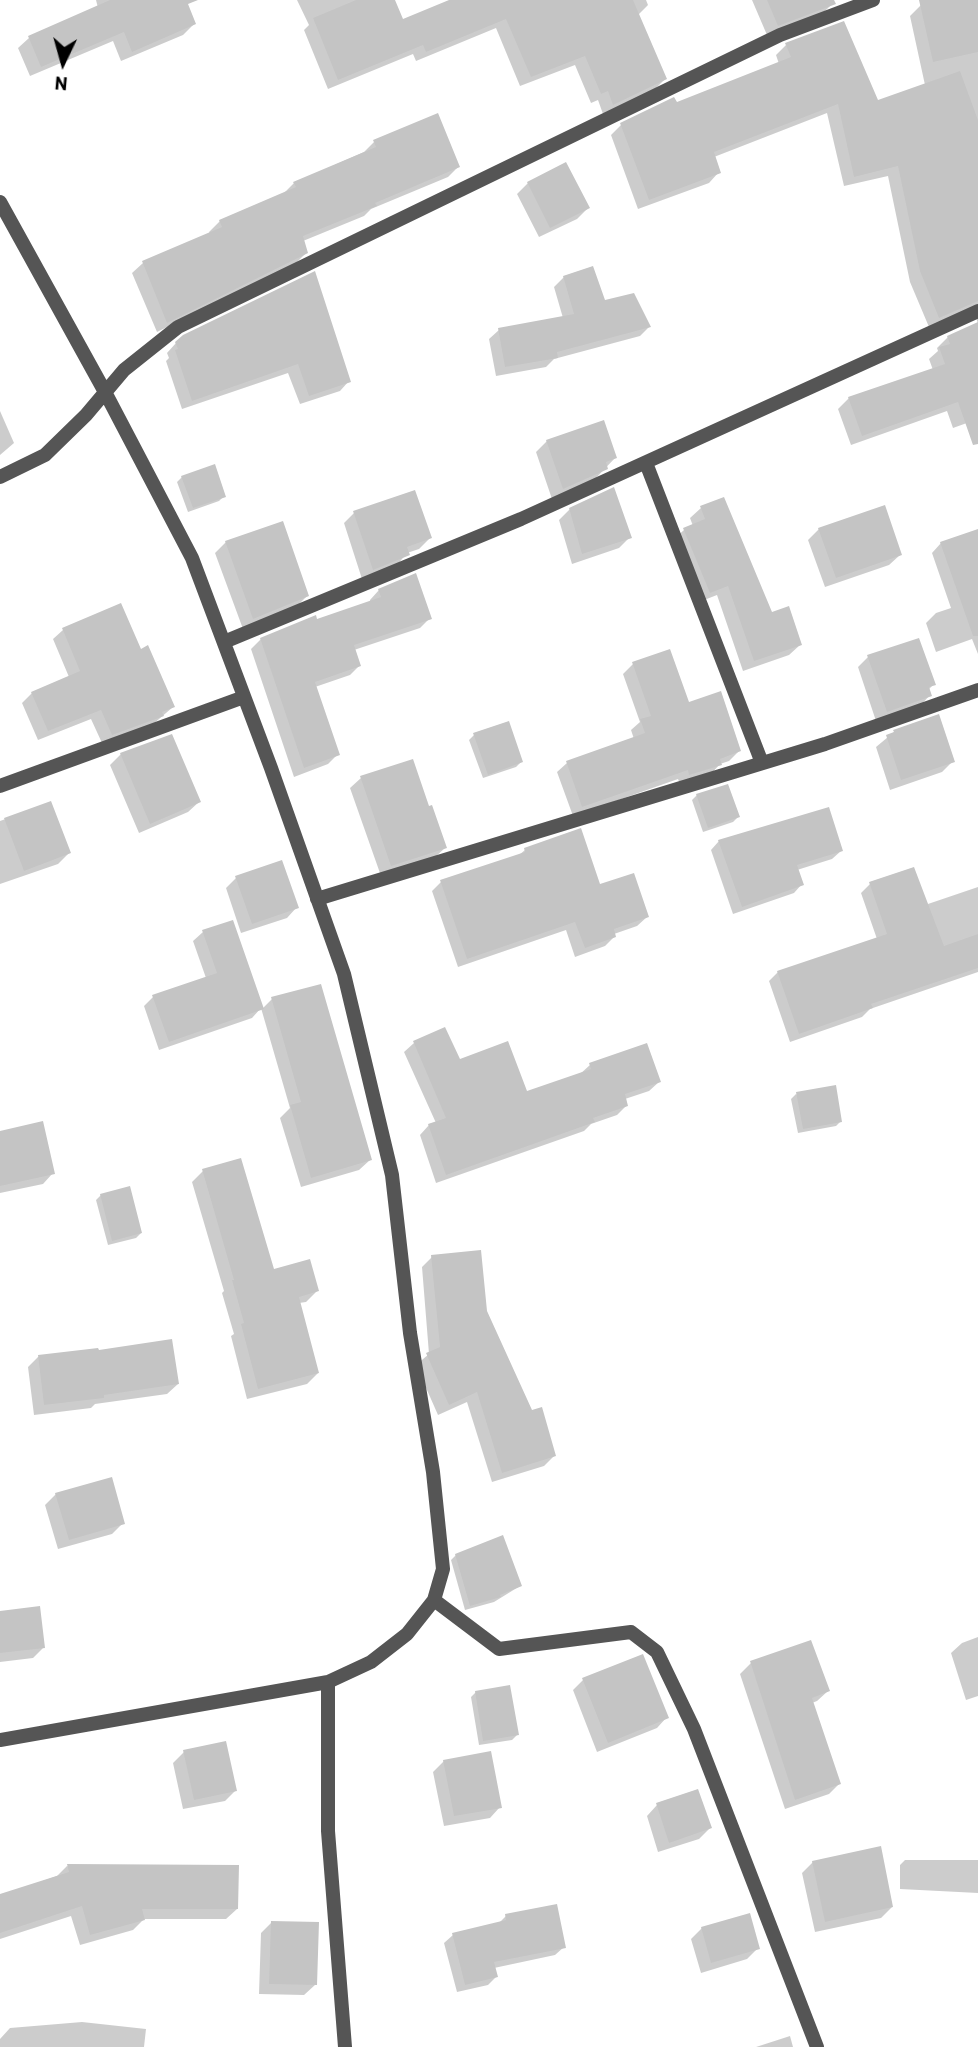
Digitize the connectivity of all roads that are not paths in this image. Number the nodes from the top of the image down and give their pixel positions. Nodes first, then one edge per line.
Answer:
1 (873, 0) edge
2 (0, 202) edge
3 (978, 311) edge
4 (105, 393) junction
5 (646, 463) junction
6 (0, 477) edge
7 (224, 642) junction
8 (978, 690) edge
9 (244, 697) junction
10 (762, 763) junction
11 (0, 786) edge
12 (317, 899) junction
13 (434, 1600) junction
14 (328, 1682) junction
15 (0, 1740) edge
16 (345, 2047) edge
17 (817, 2047) edge

1 - 4 street
2 - 4 street
3 - 5 street
4 - 6 street
4 - 7 street
5 - 7 street
5 - 10 street
7 - 9 street
8 - 10 street
9 - 11 street
9 - 12 street
10 - 12 street
12 - 13 street
13 - 14 street
13 - 17 street
14 - 15 street
14 - 16 street

